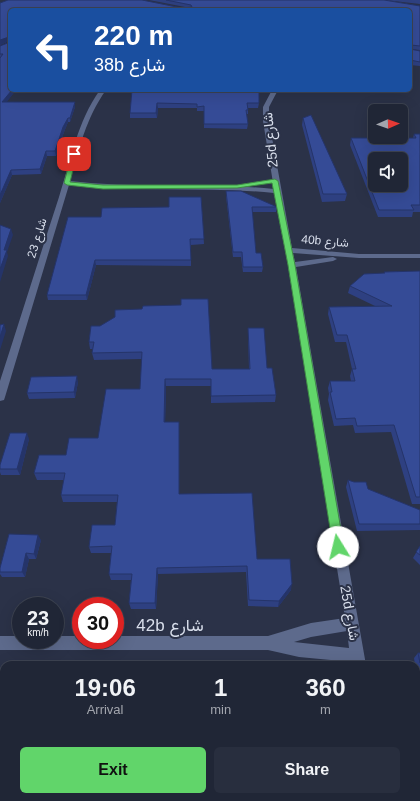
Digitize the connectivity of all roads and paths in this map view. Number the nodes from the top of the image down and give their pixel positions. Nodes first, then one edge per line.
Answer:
1 (101, 92) edge
2 (274, 92) edge
3 (67, 183) junction
4 (276, 186) junction
5 (103, 187) junction
6 (70, 192) junction
7 (288, 250) junction
8 (359, 256) junction
9 (420, 256) edge
10 (292, 265) junction
11 (0, 396) edge
12 (351, 624) junction
13 (0, 643) edge
14 (268, 643) junction
15 (358, 661) edge

1 - 3 street, شارع 23
2 - 4 street, 25d شارع
3 - 5 street
3 - 6 street, شارع 23
4 - 5 street
4 - 7 street, 25d شارع
5 - 6 street
6 - 11 street, شارع 23
7 - 8 street, 40b شارع
7 - 10 street, 25d شارع
8 - 9 street, 40b شارع
8 - 10 street, 40b شارع
10 - 12 street, 25d شارع
12 - 14 street, 42b شارع
12 - 15 street, 25d شارع
13 - 14 street, 42b شارع
14 - 15 street, 42b شارع

